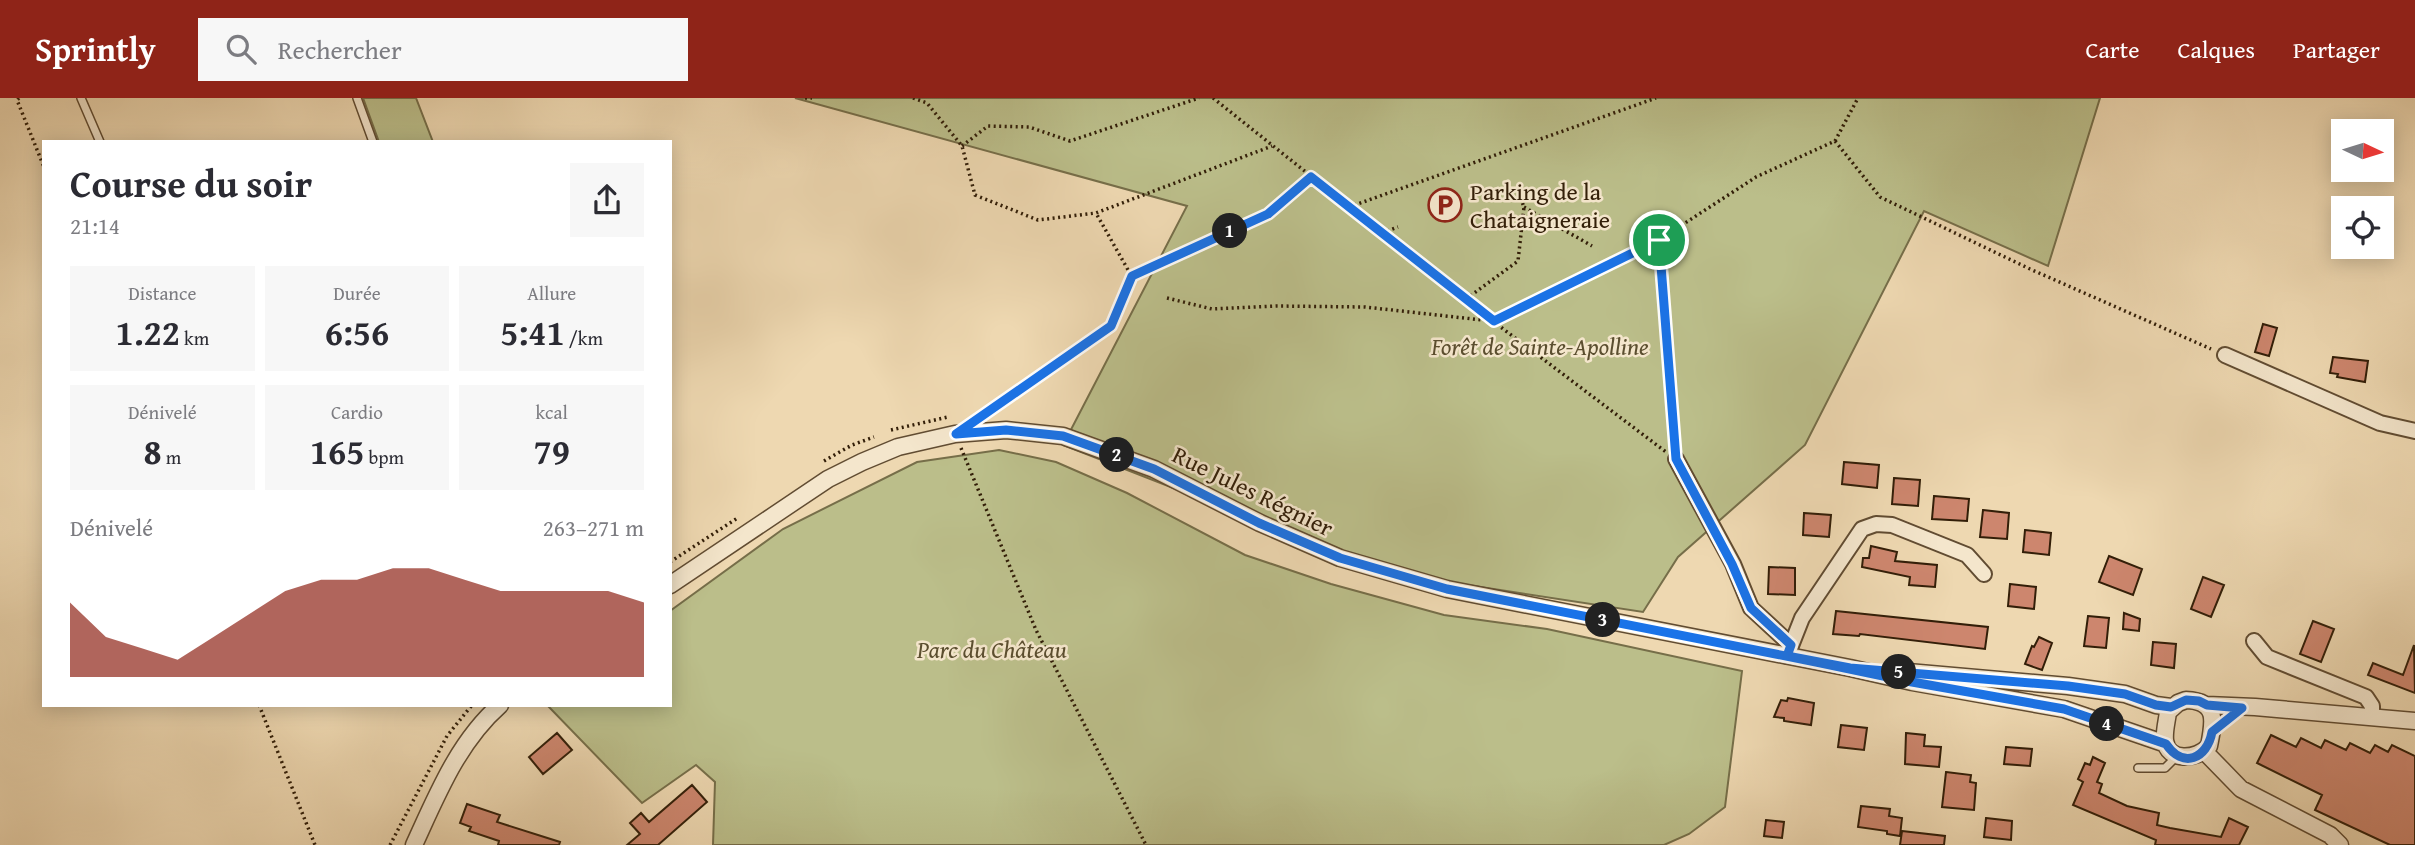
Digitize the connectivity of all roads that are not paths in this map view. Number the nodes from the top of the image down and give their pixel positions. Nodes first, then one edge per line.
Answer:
1 (81, 98) edge
2 (357, 98) edge
3 (99, 140) edge
4 (372, 140) edge
5 (2225, 355) road end
6 (2415, 431) edge
7 (1676, 459) road end
8 (1984, 574) dead end
9 (672, 584) edge
10 (2255, 641) dead end
11 (1789, 651) junction
12 (1850, 668) junction
13 (2207, 705) junction
14 (498, 707) edge
15 (2171, 707) junction
16 (2242, 708) junction
17 (2372, 716) junction
18 (2415, 721) edge
19 (2212, 732) junction
20 (2172, 750) junction
21 (2204, 752) junction
22 (2138, 768) dead end
23 (414, 845) edge
24 (2340, 845) edge

1 - 3 lane
2 - 4 lane
5 - 6 street
7 - 11 street
8 - 11 street
9 - 11 street, Rue Jules Régnier
10 - 17 street
11 - 12 street, Rue Jules Régnier
12 - 15 street, Rue Jules Régnier
12 - 20 street, Rue Jules Régnier
13 - 15 street
13 - 16 street
13 - 19 street
14 - 23 street
15 - 20 street
16 - 17 street
16 - 19 street
17 - 18 street
19 - 21 street
20 - 21 street
20 - 22 lane
21 - 24 street

